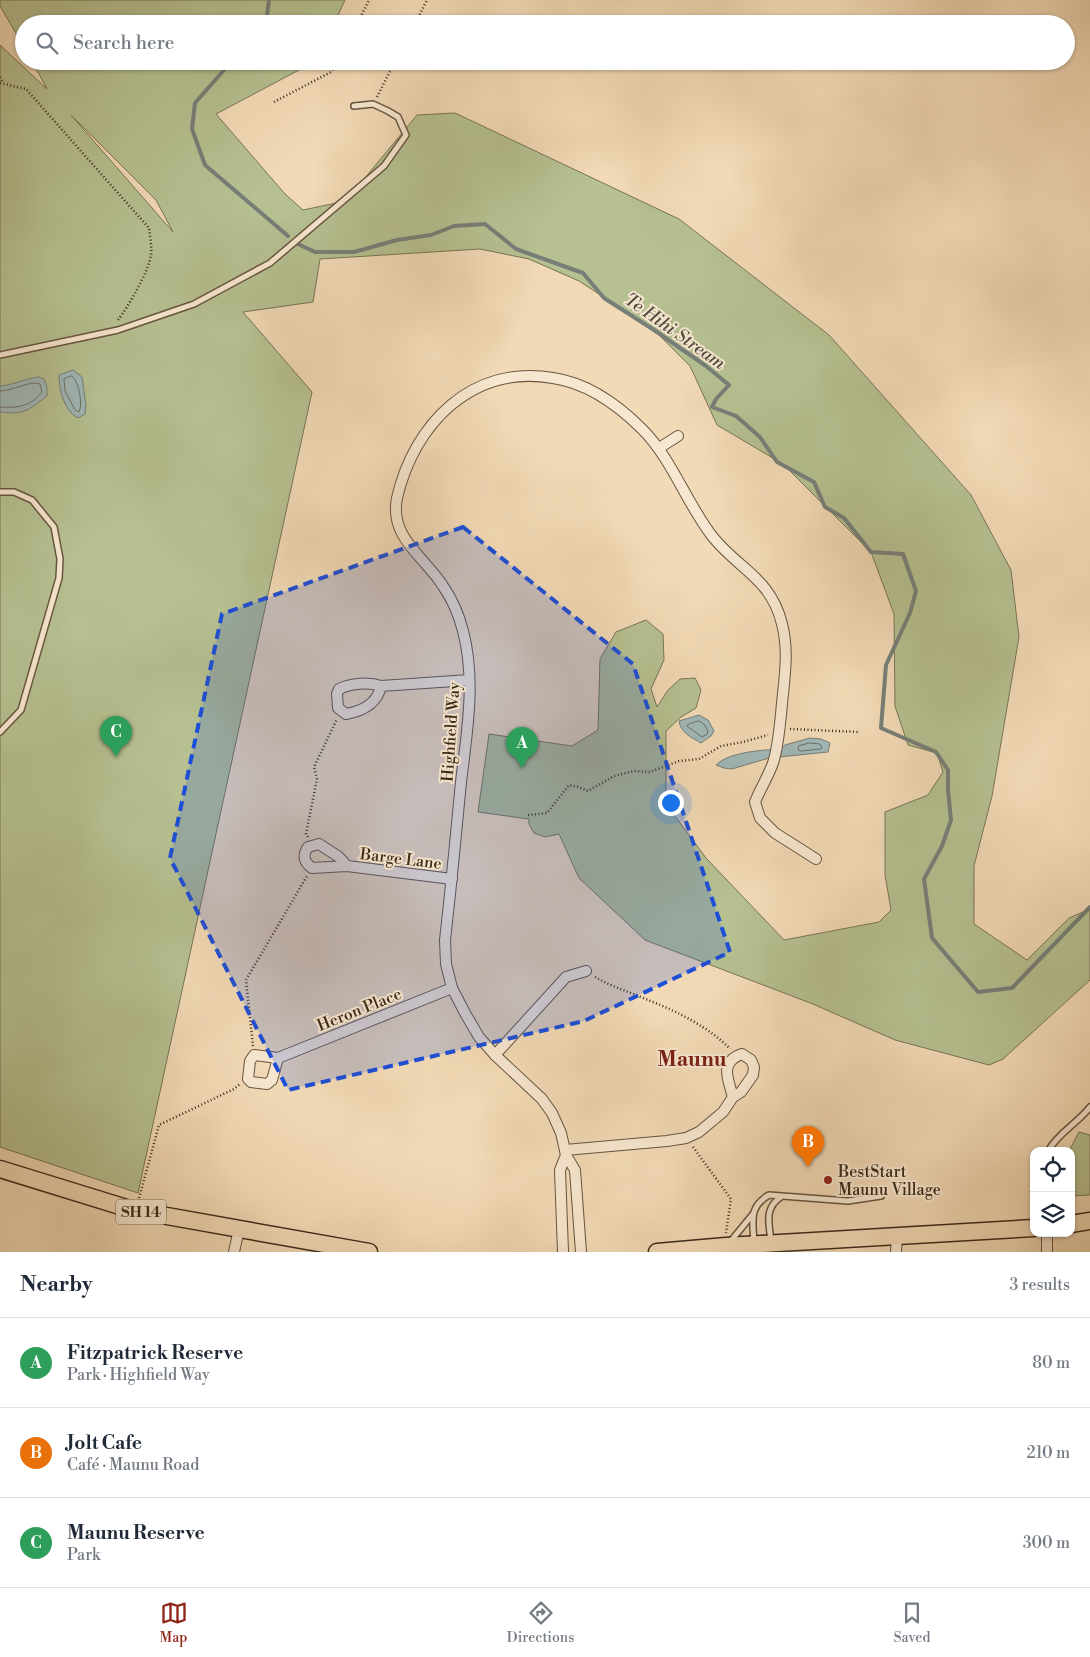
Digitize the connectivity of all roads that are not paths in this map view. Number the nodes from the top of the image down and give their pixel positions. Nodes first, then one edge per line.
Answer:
1 (354, 106) dead end
2 (0, 355) edge
3 (678, 436) dead end
4 (658, 448) junction
5 (0, 492) edge
6 (469, 680) junction
7 (381, 686) junction
8 (0, 732) edge
9 (816, 859) dead end
10 (347, 866) junction
11 (452, 879) junction
12 (586, 971) road end
13 (452, 988) junction
14 (495, 1055) junction
15 (278, 1058) junction
16 (733, 1097) junction
17 (1090, 1107) edge
18 (1084, 1115) junction
19 (1090, 1117) edge
20 (1051, 1147) edge
21 (566, 1152) junction
22 (0, 1169) edge
23 (781, 1196) junction
24 (881, 1196) dead end
25 (752, 1214) junction
26 (1090, 1221) edge
27 (1075, 1223) edge
28 (1030, 1228) edge
29 (239, 1229) junction
30 (897, 1235) junction
31 (1046, 1237) edge
32 (771, 1244) junction
33 (754, 1245) junction
34 (726, 1246) junction
35 (236, 1252) edge
36 (370, 1252) edge
37 (563, 1252) edge
38 (582, 1252) edge
39 (657, 1252) edge
40 (896, 1252) edge
41 (1047, 1252) edge

1 - 2 lane
3 - 4 street
4 - 6 street, Highfield Way
4 - 9 street, Highfield Way
5 - 8 lane
6 - 7 street
6 - 11 street, Highfield Way
7 - 7 street
10 - 10 street, Barge Lane
10 - 11 street, Barge Lane
11 - 13 street, Highfield Way
12 - 14 street
13 - 14 street, Highfield Way
13 - 15 street, Heron Place
14 - 21 street, Highfield Way
15 - 15 street, Heron Place
16 - 16 street
16 - 21 street
17 - 18 lane
18 - 19 lane
18 - 20 lane
21 - 37 street, Highfield Way
21 - 38 street, Highfield Way
22 - 29 main road, SH 14
23 - 24 lane
23 - 25 lane
23 - 32 lane
25 - 33 lane
25 - 34 lane
26 - 27 main road
28 - 30 main road
29 - 35 street
29 - 36 main road, SH 14
30 - 32 main road
30 - 40 street
31 - 41 street
32 - 33 main road
33 - 34 main road
34 - 39 main road

